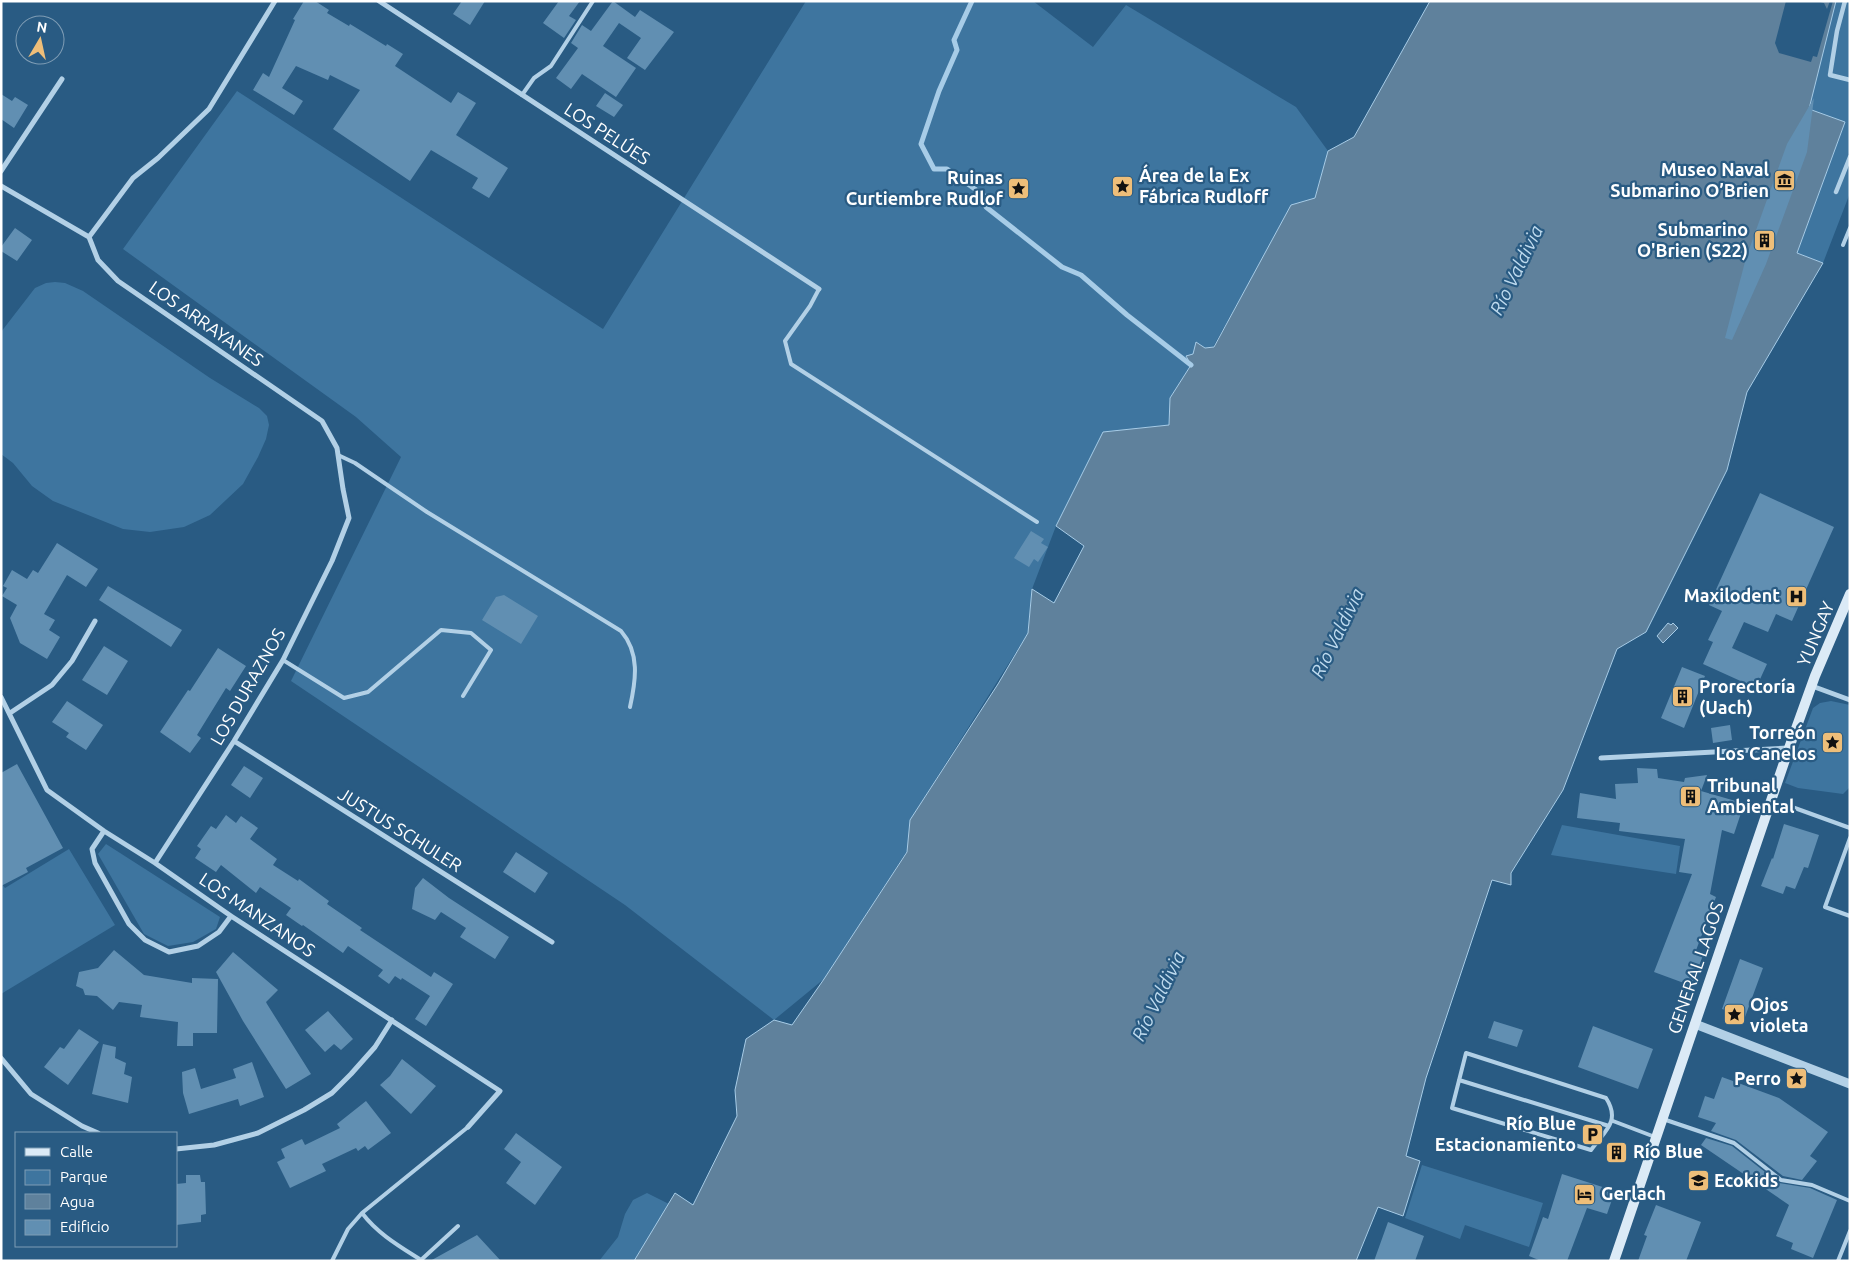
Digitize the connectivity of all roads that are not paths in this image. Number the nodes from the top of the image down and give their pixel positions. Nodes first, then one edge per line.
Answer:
1 (275, 1) edge
2 (379, 1) edge
3 (593, 1) edge
4 (1845, 1) edge
5 (62, 79) dead end
6 (1850, 80) edge
7 (522, 95) junction
8 (1850, 157) edge
9 (1, 171) edge
10 (1, 186) edge
11 (1836, 192) dead end
12 (1850, 228) edge
13 (89, 237) junction
14 (1843, 245) dead end
15 (820, 289) joint
16 (338, 455) junction
17 (349, 518) joint
18 (1037, 522) dead end
19 (1850, 594) edge
20 (95, 621) dead end
21 (283, 660) junction
22 (1812, 686) junction
23 (463, 696) dead end
24 (1, 697) edge
25 (1850, 700) edge
26 (630, 707) dead end
27 (10, 713) junction
28 (234, 741) junction
29 (1789, 748) junction
30 (1601, 758) dead end
31 (1771, 802) junction
32 (1850, 828) edge
33 (104, 831) junction
34 (1850, 838) edge
35 (155, 863) junction
36 (231, 916) junction
37 (1850, 916) edge
38 (552, 942) dead end
39 (392, 1020) junction
40 (1695, 1024) junction
41 (1, 1058) edge
42 (1459, 1080) junction
43 (1850, 1084) edge
44 (1662, 1119) junction
45 (1613, 1121) junction
46 (1609, 1126) junction
47 (468, 1127) joint
48 (96, 1132) edge
49 (1656, 1137) junction
50 (178, 1149) edge
51 (1850, 1202) edge
52 (362, 1213) junction
53 (458, 1226) dead end
54 (1850, 1231) edge
55 (332, 1261) edge
56 (1614, 1261) edge
57 (1838, 1261) edge

1 - 13 street
2 - 7 street, LOS PELÚES
3 - 7 lane
4 - 6 street
5 - 9 street
7 - 15 street, LOS PELÚES
8 - 11 street
10 - 13 street
12 - 14 lane
13 - 16 street, LOS ARRAYANES
15 - 18 lane
16 - 17 street, LOS ARRAYANES
16 - 26 lane
17 - 21 street, LOS DURAZNOS
19 - 22 main road, YUNGAY
20 - 27 street
21 - 23 lane
21 - 28 street, LOS DURAZNOS
22 - 25 street
22 - 29 main road, GENERAL LAGOS
24 - 27 street, LOS MANZANOS
27 - 33 street, LOS MANZANOS
28 - 35 street, LOS DURAZNOS
28 - 38 street, JUSTUS SCHULER
29 - 30 street
29 - 31 main road, GENERAL LAGOS
31 - 32 lane
31 - 40 main road, GENERAL LAGOS
33 - 35 street, LOS MANZANOS
33 - 36 street
34 - 37 lane
35 - 36 street, LOS MANZANOS
36 - 39 street, LOS MANZANOS
39 - 47 street, LOS MANZANOS
39 - 50 street
40 - 43 street
40 - 44 main road, GENERAL LAGOS
41 - 48 street
42 - 45 lane
42 - 46 lane
42 - 46 lane
44 - 49 main road, GENERAL LAGOS
44 - 51 lane
45 - 46 lane
45 - 49 lane
47 - 52 lane
49 - 56 main road, GENERAL LAGOS
52 - 53 lane
52 - 55 lane
54 - 57 lane

